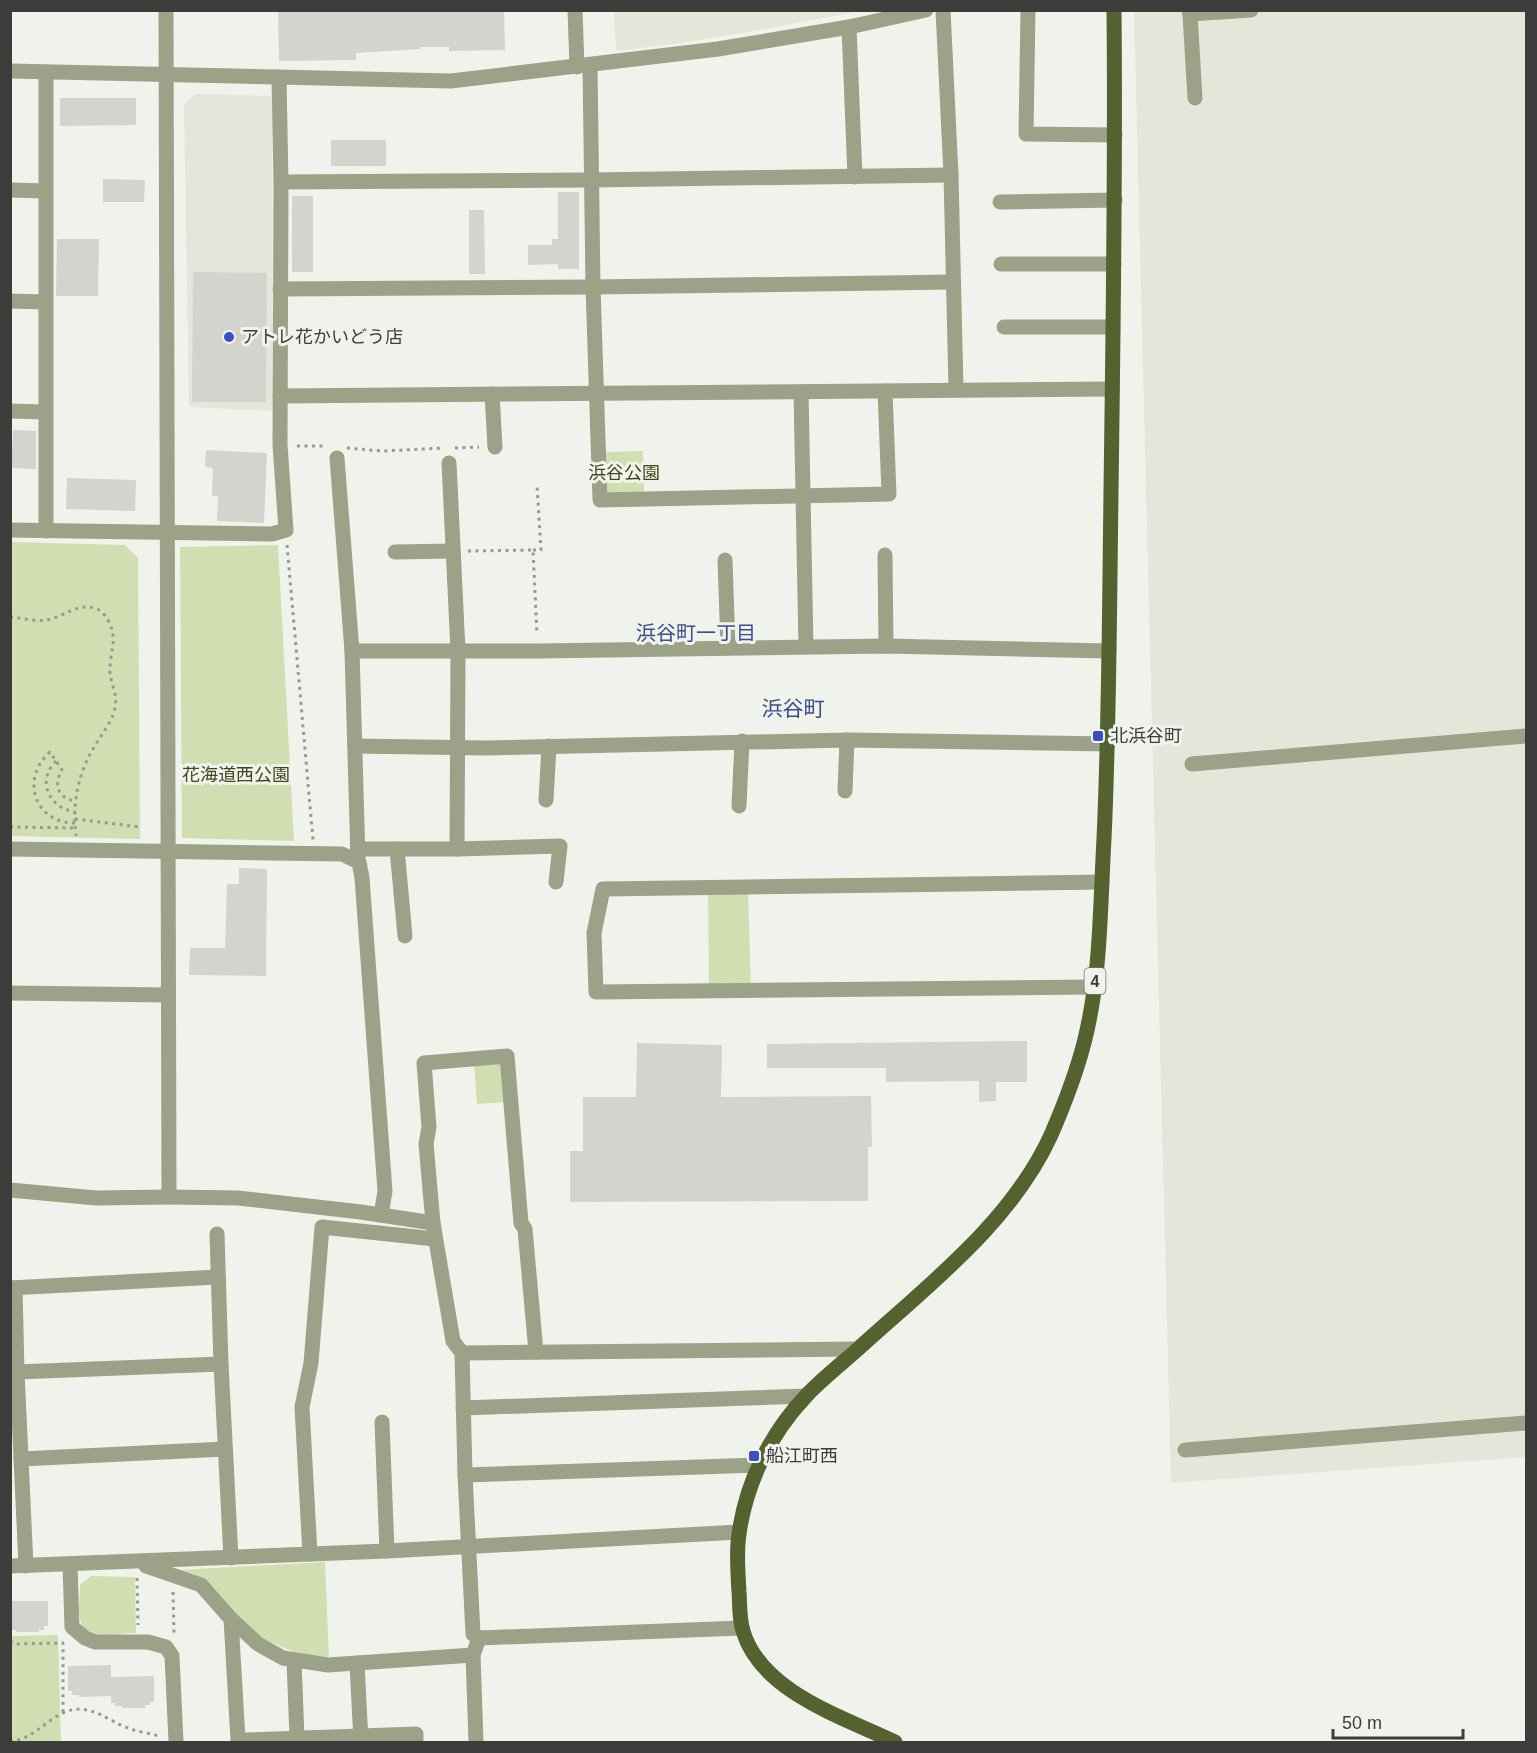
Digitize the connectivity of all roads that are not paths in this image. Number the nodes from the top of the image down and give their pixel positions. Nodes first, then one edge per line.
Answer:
1 (166, 10) edge
2 (575, 10) edge
3 (926, 10) edge
4 (943, 10) edge
5 (1028, 10) edge
6 (1114, 10) edge
7 (1251, 10) edge
8 (1190, 12) edge
9 (849, 27) junction
10 (583, 66) junction
11 (10, 71) edge
12 (46, 72) junction
13 (166, 74) junction
14 (279, 77) junction
15 (1195, 98) dead end
16 (1115, 135) junction
17 (951, 175) junction
18 (855, 177) junction
19 (591, 180) junction
20 (281, 182) junction
21 (10, 190) edge
22 (45, 192) junction
23 (1115, 200) junction
24 (1000, 202) dead end
25 (1001, 264) dead end
26 (1114, 264) junction
27 (953, 282) junction
28 (593, 287) junction
29 (280, 289) junction
30 (10, 301) edge
31 (45, 302) junction
32 (1004, 327) dead end
33 (1113, 327) junction
34 (956, 389) junction
35 (1112, 389) junction
36 (885, 391) junction
37 (801, 392) junction
38 (597, 393) junction
39 (492, 394) junction
40 (280, 396) junction
41 (10, 411) edge
42 (44, 412) junction
43 (495, 447) road end
44 (337, 458) dead end
45 (449, 463) dead end
46 (804, 496) junction
47 (10, 530) edge
48 (46, 531) junction
49 (166, 534) junction
50 (452, 551) junction
51 (395, 552) dead end
52 (885, 555) dead end
53 (724, 560) dead end
54 (886, 646) junction
55 (806, 647) junction
56 (728, 648) junction
57 (352, 651) junction
58 (458, 651) junction
59 (1109, 651) junction
60 (1527, 736) edge
61 (847, 740) junction
62 (742, 741) junction
63 (1108, 744) junction
64 (355, 746) junction
65 (549, 746) junction
66 (458, 747) junction
67 (1192, 764) dead end
68 (845, 791) dead end
69 (546, 800) dead end
70 (739, 806) dead end
71 (10, 849) edge
72 (398, 849) junction
73 (457, 849) junction
74 (168, 851) junction
75 (358, 855) junction
76 (555, 882) dead end
77 (1102, 882) junction
78 (405, 936) dead end
79 (1095, 987) junction
80 (10, 993) edge
81 (168, 995) junction
82 (10, 1190) edge
83 (169, 1197) junction
84 (381, 1215) junction
85 (434, 1231) junction
86 (217, 1234) dead end
87 (218, 1277) junction
88 (13, 1288) edge
89 (858, 1349) junction
90 (536, 1352) junction
91 (462, 1353) junction
92 (221, 1364) junction
93 (15, 1377) edge
94 (806, 1396) junction
95 (463, 1408) junction
96 (382, 1422) dead end
97 (1527, 1423) edge
98 (225, 1449) junction
99 (1185, 1450) dead end
100 (758, 1465) junction
101 (18, 1468) edge
102 (465, 1475) junction
103 (739, 1532) junction
104 (468, 1547) junction
105 (387, 1551) junction
106 (310, 1554) junction
107 (231, 1558) junction
108 (137, 1563) junction
109 (70, 1565) junction
110 (18, 1566) edge
111 (231, 1619) junction
112 (741, 1628) junction
113 (479, 1638) junction
114 (473, 1655) junction
115 (294, 1660) junction
116 (357, 1663) junction
117 (297, 1738) junction
118 (361, 1739) edge
119 (171, 1740) edge
120 (250, 1741) edge
121 (416, 1743) edge
122 (476, 1743) edge
123 (895, 1743) edge

1 - 13 street
2 - 10 street
3 - 9 street
4 - 17 street
5 - 16 street
6 - 16 main road, 4
7 - 8 street
8 - 15 street
9 - 10 street
9 - 18 street
10 - 14 street
10 - 19 street
11 - 12 street
12 - 13 street
12 - 22 street
13 - 14 street
13 - 49 street
14 - 20 street
16 - 23 main road, 4
17 - 18 street
17 - 27 street
18 - 19 street
19 - 20 street
19 - 28 street
20 - 29 street
21 - 22 street
22 - 31 street
23 - 24 street
23 - 26 main road, 4
25 - 26 street
26 - 33 main road, 4
27 - 28 street
27 - 34 street
28 - 29 street
28 - 38 street
29 - 40 street
30 - 31 street
31 - 42 street
32 - 33 street
33 - 35 main road, 4
34 - 35 street
34 - 36 street
35 - 59 main road, 4
36 - 37 street
36 - 46 street
37 - 38 street
37 - 46 street
38 - 39 street
38 - 46 street
39 - 40 street
39 - 43 street
40 - 49 street
41 - 42 street
42 - 48 street
44 - 57 street
45 - 50 street
46 - 55 street
47 - 48 street
48 - 49 street
49 - 74 street
50 - 51 street
50 - 58 street
52 - 54 street
53 - 56 street
54 - 55 street
54 - 59 street
55 - 56 street
56 - 58 street
57 - 58 street
57 - 64 street
58 - 66 street
59 - 63 main road, 4
60 - 67 street
61 - 62 street
61 - 63 street
61 - 68 street
62 - 65 street
62 - 70 street
63 - 77 main road, 4
64 - 66 street
64 - 75 street
65 - 66 street
65 - 69 street
66 - 73 street
71 - 74 street
72 - 73 street
72 - 75 street
72 - 78 street
73 - 76 street
74 - 75 street
74 - 81 street
75 - 84 street
77 - 79 main road, 4
77 - 79 street
79 - 89 main road, 4
80 - 81 street
81 - 83 street
82 - 83 street
83 - 84 street
84 - 85 street
85 - 90 street
85 - 91 street
85 - 106 street
86 - 87 street
87 - 88 street
87 - 92 street
88 - 93 street
89 - 90 street
89 - 94 main road, 4
90 - 91 street
91 - 95 street
92 - 93 street
92 - 98 street
93 - 101 street
94 - 95 street
94 - 100 main road, 4
95 - 102 street
96 - 105 street
97 - 99 street
98 - 101 street
98 - 107 street
100 - 102 street
100 - 103 main road, 4
101 - 110 street
102 - 104 street
103 - 104 street
103 - 112 main road, 4
104 - 105 street
104 - 113 street
105 - 106 street
106 - 107 street
107 - 108 street
108 - 109 street
108 - 111 street
109 - 110 street
109 - 119 street
111 - 115 street
111 - 120 street
112 - 113 street
112 - 123 main road, 4
113 - 114 street
114 - 116 street
114 - 122 street
115 - 116 street
115 - 117 street
116 - 118 street
117 - 118 street
117 - 120 street
118 - 121 street

